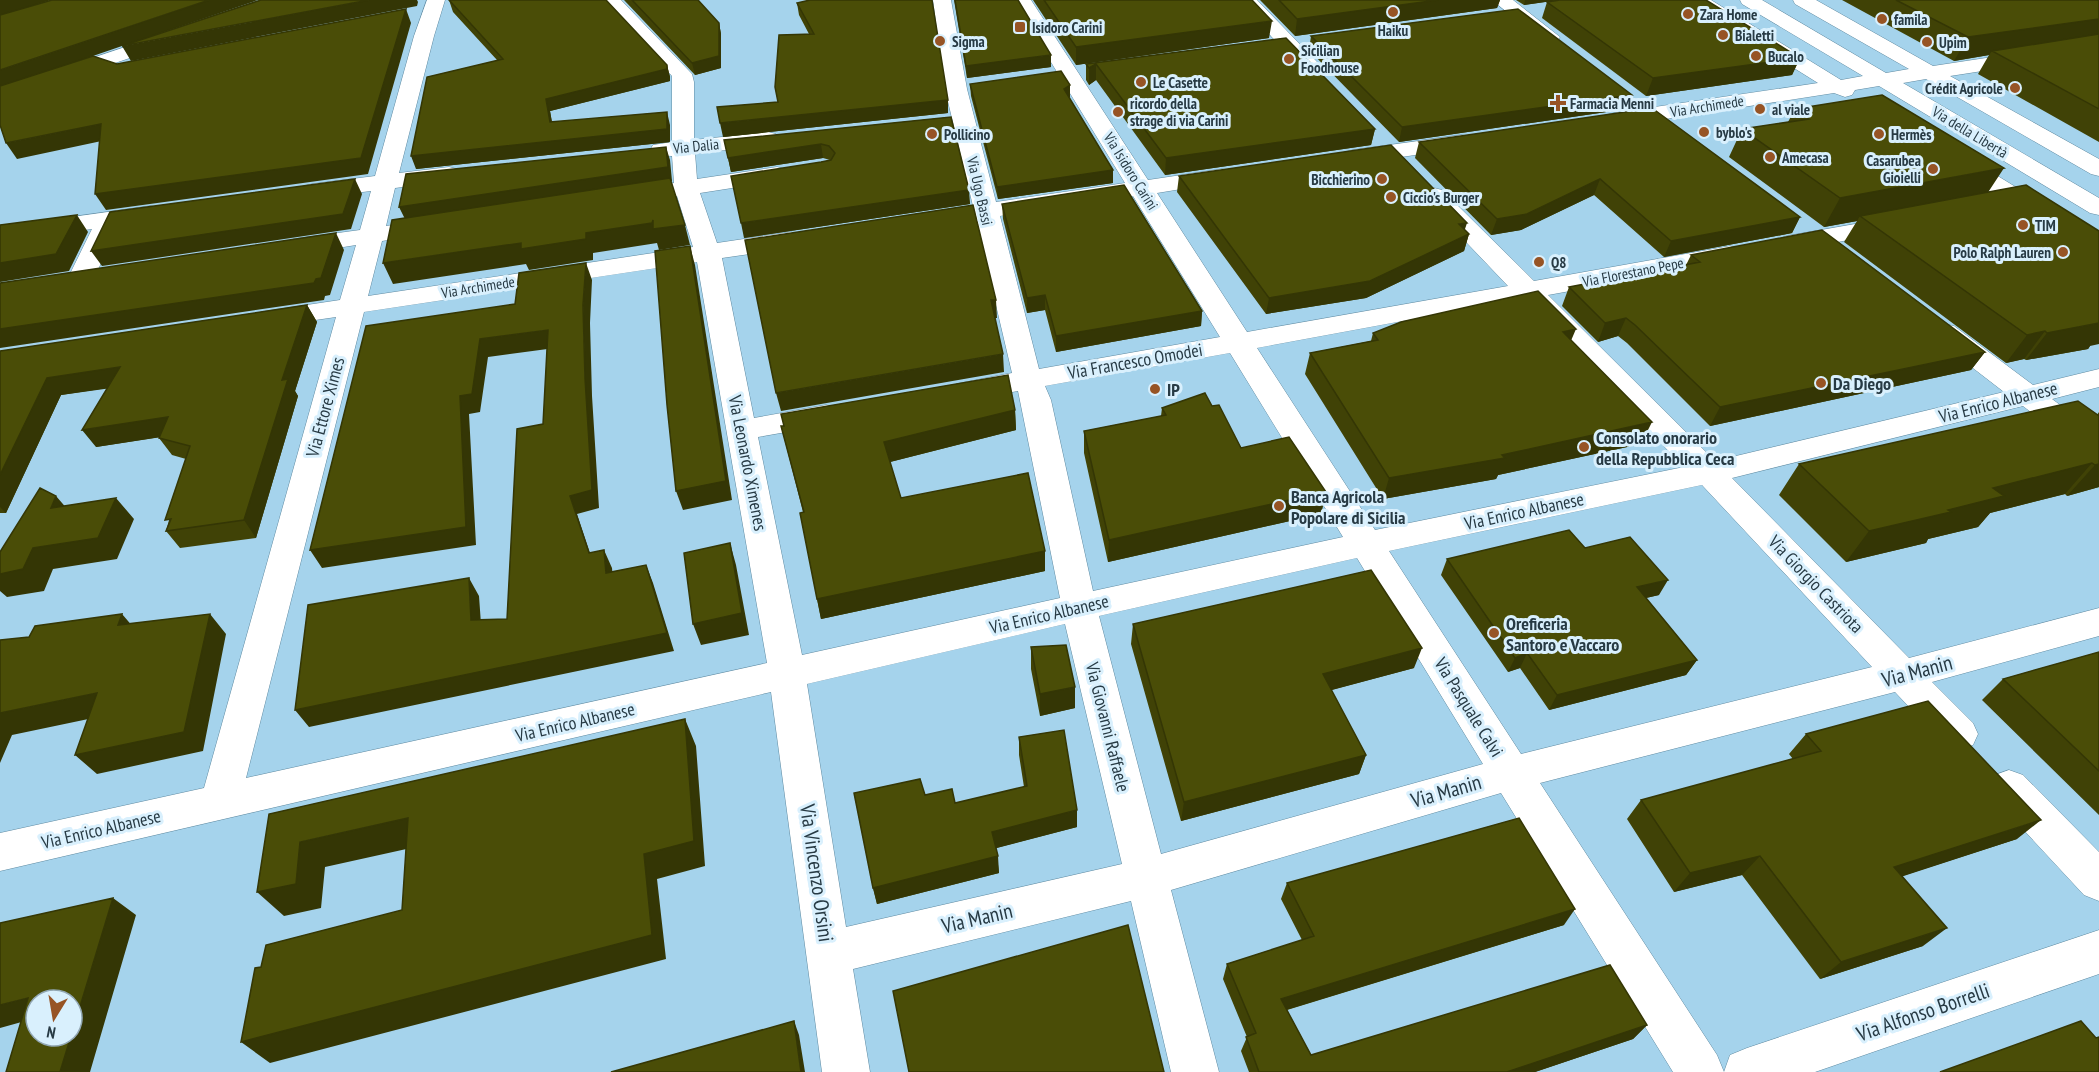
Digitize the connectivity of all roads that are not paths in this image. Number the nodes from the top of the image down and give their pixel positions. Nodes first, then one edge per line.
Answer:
1 (610, 0) edge
2 (942, 0) edge
3 (1022, 0) edge
4 (1246, 0) edge
5 (1698, 0) edge
6 (1749, 0) edge
7 (1802, 0) edge
8 (432, 8) edge
9 (1499, 8) edge
10 (1541, 10) dead end
11 (1519, 13) junction
12 (189, 32) edge
13 (1311, 41) edge
14 (1288, 44) junction
15 (1265, 47) edge
16 (2099, 47) edge
17 (1566, 49) edge
18 (102, 61) junction
19 (136, 69) edge
20 (1092, 70) edge
21 (1929, 72) junction
22 (1069, 74) junction
23 (1046, 76) edge
24 (1883, 80) junction
25 (1328, 85) edge
26 (1838, 87) junction
27 (0, 96) edge
28 (1866, 104) edge
29 (1643, 107) junction
30 (1593, 123) edge
31 (1376, 135) dead end
32 (1681, 136) edge
33 (794, 137) edge
34 (1487, 138) edge
35 (683, 148) junction
36 (1392, 152) junction
37 (1943, 152) edge
38 (639, 153) edge
39 (1330, 160) edge
40 (2099, 169) edge
41 (468, 171) edge
42 (800, 171) edge
43 (1239, 174) edge
44 (386, 181) junction
45 (686, 188) junction
46 (1141, 188) junction
47 (294, 193) edge
48 (639, 195) edge
49 (2021, 200) junction
50 (1988, 207) edge
51 (2099, 208) edge
52 (178, 209) edge
53 (985, 211) junction
54 (110, 219) junction
55 (1921, 219) edge
56 (1794, 220) edge
57 (453, 223) edge
58 (904, 223) edge
59 (0, 234) edge
60 (371, 236) junction
61 (812, 237) edge
62 (1818, 238) junction
63 (2099, 249) edge
64 (266, 252) edge
65 (708, 253) junction
66 (1845, 258) edge
67 (80, 280) edge
68 (1528, 292) junction
69 (352, 306) junction
70 (1926, 319) edge
71 (246, 322) edge
72 (1239, 343) junction
73 (2099, 378) edge
74 (1028, 380) junction
75 (2027, 394) junction
76 (936, 396) edge
77 (856, 410) edge
78 (741, 430) junction
79 (2099, 449) edge
80 (1708, 473) junction
81 (1366, 544) junction
82 (1079, 607) junction
83 (2099, 622) edge
84 (787, 674) junction
85 (1902, 675) junction
86 (1511, 773) junction
87 (220, 802) junction
88 (0, 852) edge
89 (1146, 878) junction
90 (2099, 881) edge
91 (2099, 952) edge
92 (829, 953) junction
93 (846, 1072) edge
94 (1195, 1072) edge
95 (1700, 1072) edge
96 (1747, 1072) edge

1 - 35 street, Via Leonardo Ximenes
2 - 53 street, Via Ugo Bassi
3 - 22 street, Via Isidoro Carini
4 - 14 street
5 - 26 street
6 - 24 street, Via della Libertà
7 - 21 street, Via della Libertà
8 - 44 street, Via Ettore Ximes
9 - 11 street
10 - 11 street
11 - 17 street
12 - 18 street
13 - 14 street
14 - 15 street
14 - 25 street
16 - 21 street, Via Archimede
18 - 19 street
18 - 27 street
20 - 22 street
21 - 24 street, Via Archimede
21 - 40 street, Via della Libertà
22 - 23 street
22 - 46 street, Via Isidoro Carini
24 - 26 street, Via Archimede
24 - 51 street, Via della Libertà
26 - 28 street
26 - 29 street, Via Archimede
29 - 30 street, Via Archimede
29 - 32 street
31 - 36 street, Via Giorgio Castriota
33 - 35 street, Via Dalia
34 - 36 street
35 - 38 street, Via Dalia
35 - 45 street, Via Leonardo Ximenes
36 - 39 street
36 - 68 street, Via Giorgio Castriota
37 - 49 street, Via della Libertà
41 - 44 street
42 - 45 street
43 - 46 street
44 - 47 street
44 - 60 street, Via Ettore Ximes
45 - 48 street
45 - 65 street, Via Leonardo Ximenes
46 - 53 street
46 - 72 street, Via Isidoro Carini
49 - 50 street
49 - 63 street, Via della Libertà
52 - 54 street
53 - 58 street
53 - 74 street, Via Ugo Bassi
54 - 59 street
54 - 67 street
55 - 62 street, Via Florestano Pepe
56 - 62 street
57 - 60 street
60 - 64 street
60 - 69 street, Via Ettore Ximes
61 - 65 street, Via Archimede
62 - 66 street
62 - 68 street, Via Florestano Pepe
65 - 69 street, Via Archimede
65 - 78 street, Via Leonardo Ximenes
68 - 72 street, Via Francesco Omodei
68 - 80 street, Via Giorgio Castriota
69 - 71 street, Via Archimede
69 - 87 street, Via Ettore Ximes
70 - 75 street
72 - 74 street, Via Francesco Omodei
72 - 81 street, Via Pasquale Calvi
73 - 75 street, Via Enrico Albanese
74 - 76 street, Via Francesco Omodei
74 - 82 street, Via Giovanni Raffaele
75 - 79 street
75 - 80 street, Via Enrico Albanese
77 - 78 street
78 - 84 street, Via Leonardo Ximenes
80 - 81 street, Via Enrico Albanese
80 - 85 street, Via Giorgio Castriota
81 - 82 street, Via Enrico Albanese
81 - 86 street, Via Pasquale Calvi
82 - 84 street, Via Enrico Albanese
82 - 89 street, Via Giovanni Raffaele
83 - 85 street, Via Manin
84 - 87 street, Via Enrico Albanese
84 - 92 street, Via Vincenzo Orsini
85 - 86 street, Via Manin
85 - 90 street, Via Giorgio Castriota
86 - 89 street, Via Manin
86 - 95 street, Via Pasquale Calvi
87 - 88 street, Via Enrico Albanese
89 - 92 street, Via Manin
89 - 94 street, Via Giovanni Raffaele
91 - 96 street, Via Alfonso Borrelli
92 - 93 street, Via Vincenzo Orsini

